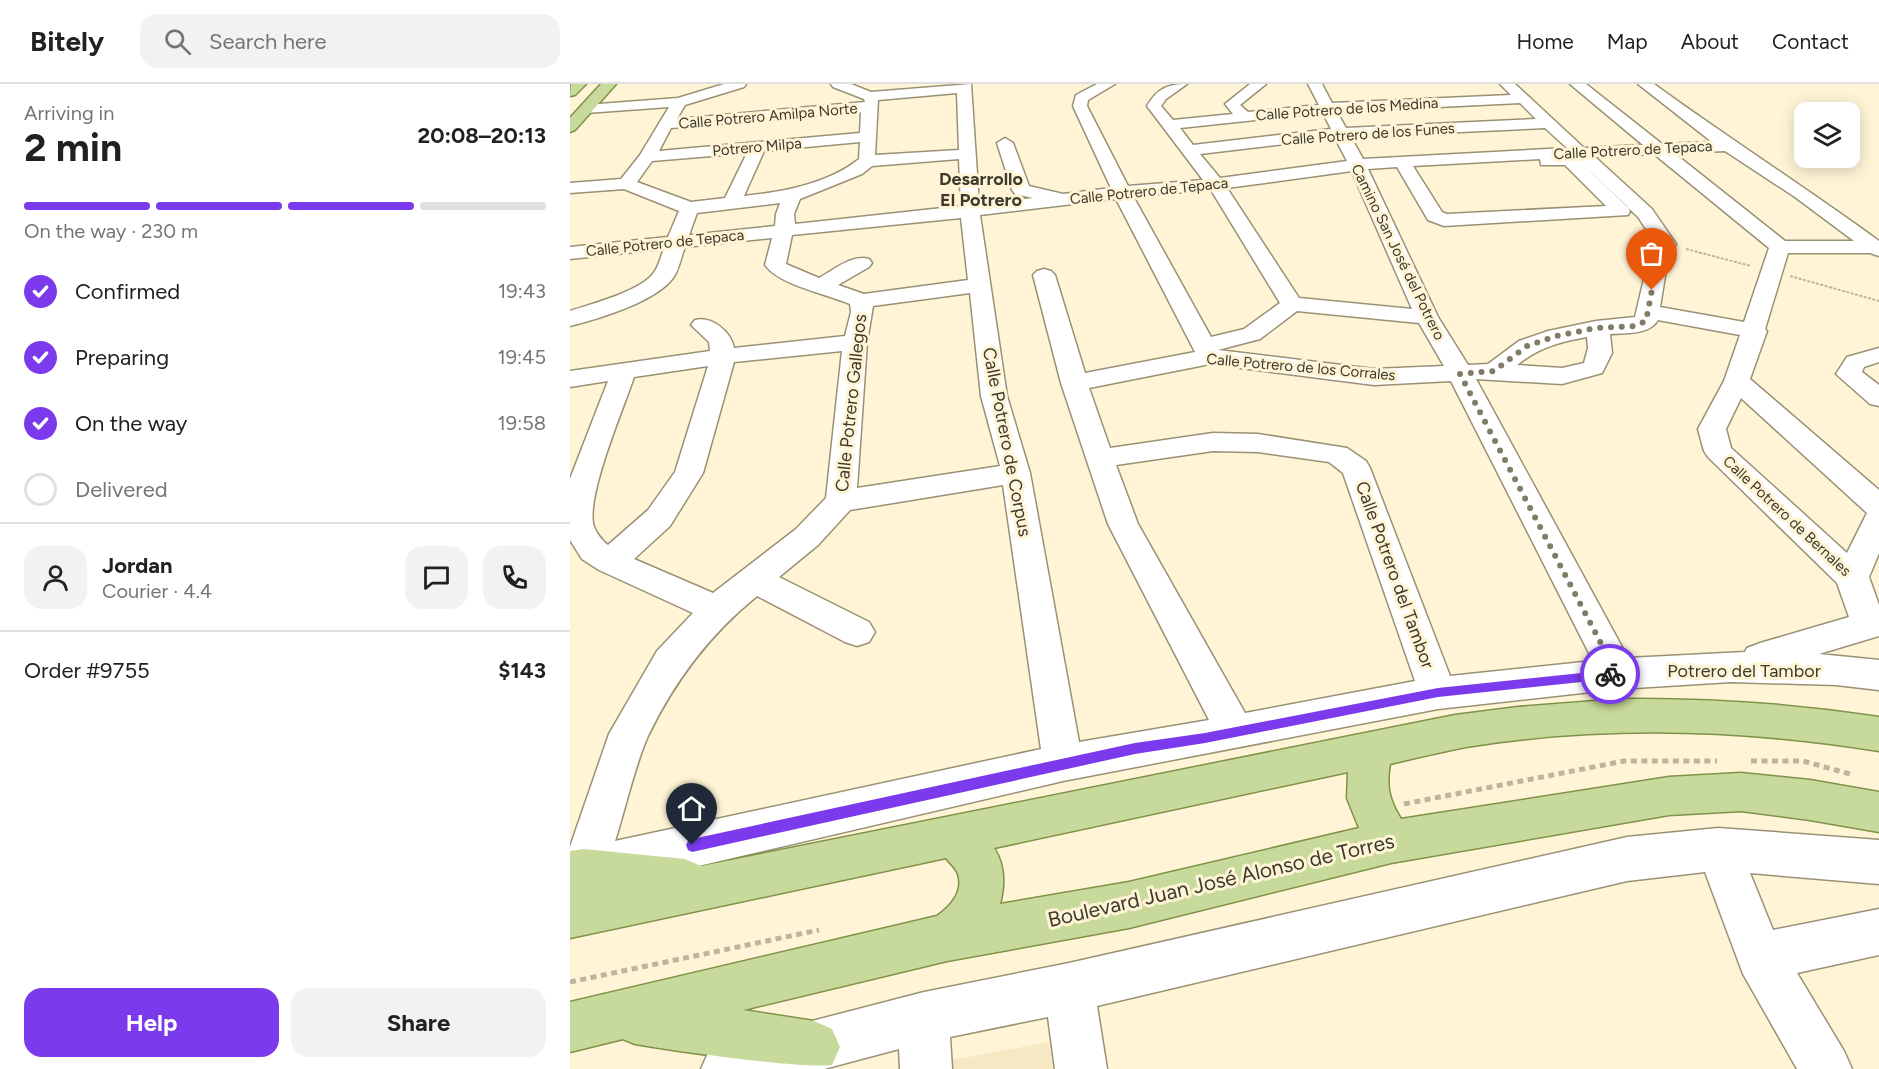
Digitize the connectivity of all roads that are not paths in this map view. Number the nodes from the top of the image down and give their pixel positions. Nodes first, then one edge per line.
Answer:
1 (579, 84) edge
2 (609, 84) edge
3 (739, 84) edge
4 (838, 84) edge
5 (1108, 84) edge
6 (1180, 84) edge
7 (1259, 84) edge
8 (1440, 84) edge
9 (1507, 84) edge
10 (1577, 84) edge
11 (1645, 84) edge
12 (964, 86) edge
13 (1321, 86) edge
14 (688, 87) dead end
15 (570, 92) edge
16 (709, 92) junction
17 (1524, 99) junction
18 (870, 101) junction
19 (679, 102) junction
20 (1449, 102) junction
21 (1329, 108) junction
22 (586, 109) junction
23 (1244, 117) junction
24 (1548, 123) junction
25 (667, 124) junction
26 (1169, 125) junction
27 (570, 127) edge
28 (1341, 133) junction
29 (868, 137) junction
30 (1005, 143) dead end
31 (1728, 146) junction
32 (758, 147) junction
33 (1654, 148) junction
34 (1189, 150) junction
35 (1578, 152) junction
36 (967, 153) junction
37 (647, 157) junction
38 (867, 161) junction
39 (1356, 165) junction
40 (1405, 166) junction
41 (1389, 182) dead end
42 (626, 184) junction
43 (1216, 184) junction
44 (570, 188) edge
45 (1122, 193) junction
46 (792, 196) junction
47 (1084, 197) junction
48 (734, 201) junction
49 (689, 208) junction
50 (970, 211) junction
51 (1410, 215) dead end
52 (1435, 216) junction
53 (782, 230) junction
54 (675, 242) junction
55 (1780, 247) junction
56 (1877, 249) edge
57 (570, 253) edge
58 (862, 263) dead end
59 (1044, 275) dead end
60 (822, 285) junction
61 (979, 285) junction
62 (861, 301) junction
63 (1292, 304) junction
64 (576, 311) edge
65 (1427, 316) junction
66 (1647, 316) junction
67 (703, 325) dead end
68 (1596, 328) junction
69 (1755, 331) junction
70 (855, 342) junction
71 (1207, 351) junction
72 (1879, 355) edge
73 (723, 356) junction
74 (624, 371) junction
75 (1494, 371) junction
76 (1460, 374) junction
77 (570, 379) edge
78 (1737, 381) junction
79 (1074, 383) junction
80 (1879, 398) edge
81 (1100, 459) junction
82 (1016, 473) junction
83 (841, 501) junction
84 (1879, 507) edge
85 (1879, 519) edge
86 (610, 562) junction
87 (1852, 577) junction
88 (755, 580) junction
89 (717, 609) junction
90 (1874, 624) edge
91 (857, 632) dead end
92 (1731, 667) junction
93 (1617, 674) junction
94 (1879, 675) edge
95 (1438, 693) junction
96 (1338, 712) junction
97 (1466, 730) junction
98 (1879, 734) edge
99 (1220, 735) junction
100 (1373, 749) junction
101 (1063, 763) junction
102 (1879, 812) edge
103 (954, 835) junction
104 (1391, 842) junction
105 (1718, 849) junction
106 (1879, 862) edge
107 (577, 872) edge
108 (713, 884) junction
109 (570, 915) edge
110 (1879, 932) edge
111 (947, 937) junction
112 (1760, 957) junction
113 (1069, 988) junction
114 (619, 1016) junction
115 (924, 1017) junction
116 (570, 1027) edge
117 (814, 1047) junction
118 (727, 1069) edge
119 (926, 1069) edge
120 (1081, 1069) edge
121 (1826, 1069) edge

1 - 15 main road
2 - 22 main road
3 - 16 street
4 - 18 street
5 - 45 street
6 - 26 street
7 - 23 street, Calle Potrero de los Medina
8 - 20 street, Calle Potrero de los Medina
9 - 17 street
10 - 33 street
11 - 31 street
12 - 18 street, Calle Potrero Amilpa Norte
12 - 36 street, Calle Potrero de Corpus
13 - 21 street, Camino San José del Potrero
14 - 16 street
16 - 19 street
17 - 20 street, Calle Potrero de los Medina
17 - 24 street
18 - 25 street, Calle Potrero Amilpa Norte
18 - 29 street
19 - 22 street
19 - 25 street
20 - 21 street, Calle Potrero de los Medina
21 - 23 street, Calle Potrero de los Medina
21 - 28 street, Camino San José del Potrero
22 - 27 main road
23 - 26 street, Calle Potrero de los Medina
24 - 28 street, Calle Potrero de los Funes
24 - 35 street
25 - 37 street
26 - 34 street
28 - 34 street, Calle Potrero de los Funes
28 - 39 street, Camino San José del Potrero
29 - 32 street, Potrero Milpa
29 - 38 street
30 - 47 street
31 - 33 street, Calle Potrero de Tepaca
31 - 56 street
32 - 37 street, Potrero Milpa
32 - 48 street
33 - 35 street, Calle Potrero de Tepaca
33 - 55 street
34 - 43 street
35 - 40 street, Calle Potrero de Tepaca
35 - 66 street
36 - 38 street
36 - 50 street, Calle Potrero de Corpus
37 - 42 street
38 - 46 street
39 - 40 street, Calle Potrero de Tepaca
39 - 43 street, Calle Potrero de Tepaca
39 - 65 street, Camino San José del Potrero
40 - 41 street
40 - 52 street
40 - 52 street
42 - 44 street
42 - 49 street
43 - 45 street, Calle Potrero de Tepaca
43 - 63 street
45 - 47 street, Calle Potrero de Tepaca
45 - 71 street
46 - 48 street
46 - 53 street, Calle Potrero Gallegos
47 - 50 street, Calle Potrero de Tepaca
48 - 49 street
49 - 54 street
50 - 53 street, Calle Potrero de Tepaca
50 - 61 street, Calle Potrero de Corpus
51 - 52 street
53 - 54 street, Calle Potrero de Tepaca
53 - 60 street, Calle Potrero Gallegos
54 - 57 street, Calle Potrero de Tepaca
54 - 64 street
55 - 56 street
55 - 69 street, Calle Potrero de Bernales
58 - 60 street
59 - 79 street
60 - 62 street, Calle Potrero Gallegos
61 - 62 street
61 - 82 street, Calle Potrero de Corpus
62 - 70 street, Calle Potrero Gallegos
63 - 65 street
63 - 71 street
65 - 76 street, Camino San José del Potrero
66 - 68 street
66 - 69 street
67 - 73 street
68 - 75 street
68 - 75 street, Calle Potrero de los Corrales
69 - 78 street, Calle Potrero de Bernales
70 - 73 street
70 - 83 street, Calle Potrero Gallegos
71 - 76 street, Calle Potrero de los Corrales
71 - 79 street, Calle Potrero de los Corrales
72 - 80 street
73 - 74 street
73 - 86 street
74 - 77 street
74 - 86 street
75 - 76 street, Calle Potrero de los Corrales
76 - 93 street, Camino San José del Potrero
78 - 84 street
78 - 87 street, Calle Potrero de Bernales
79 - 81 street
81 - 95 street, Calle Potrero del Tambor
81 - 99 street
82 - 83 street
82 - 101 street, Calle Potrero de Corpus
83 - 88 street, Calle Potrero Gallegos
85 - 87 street
86 - 89 street
87 - 90 street, Calle Potrero de Bernales
88 - 89 street, Calle Potrero Gallegos
88 - 91 street
89 - 107 street, Calle Potrero Gallegos
90 - 92 street
92 - 93 street, Potrero del Tambor
92 - 94 street, Potrero del Tambor
93 - 95 street, Potrero del Tambor
95 - 96 street, Potrero del Tambor
96 - 97 street
96 - 99 street, Potrero del Tambor
97 - 98 main road
97 - 100 main road
99 - 101 street, Potrero del Tambor
100 - 103 main road
100 - 104 main road
101 - 107 street, Potrero del Tambor
102 - 104 main road, Boulevard Juan José Alonso de Torres
103 - 108 main road
103 - 111 main road
104 - 111 main road, Boulevard Juan José Alonso de Torres
105 - 106 street
105 - 112 street
105 - 113 street
107 - 108 main road
108 - 109 main road
110 - 112 street
111 - 114 main road, Boulevard Juan José Alonso de Torres
112 - 121 street
113 - 115 street
113 - 120 street
114 - 116 main road, Boulevard Juan José Alonso de Torres
114 - 117 main road
115 - 117 street
115 - 119 street
117 - 118 street

